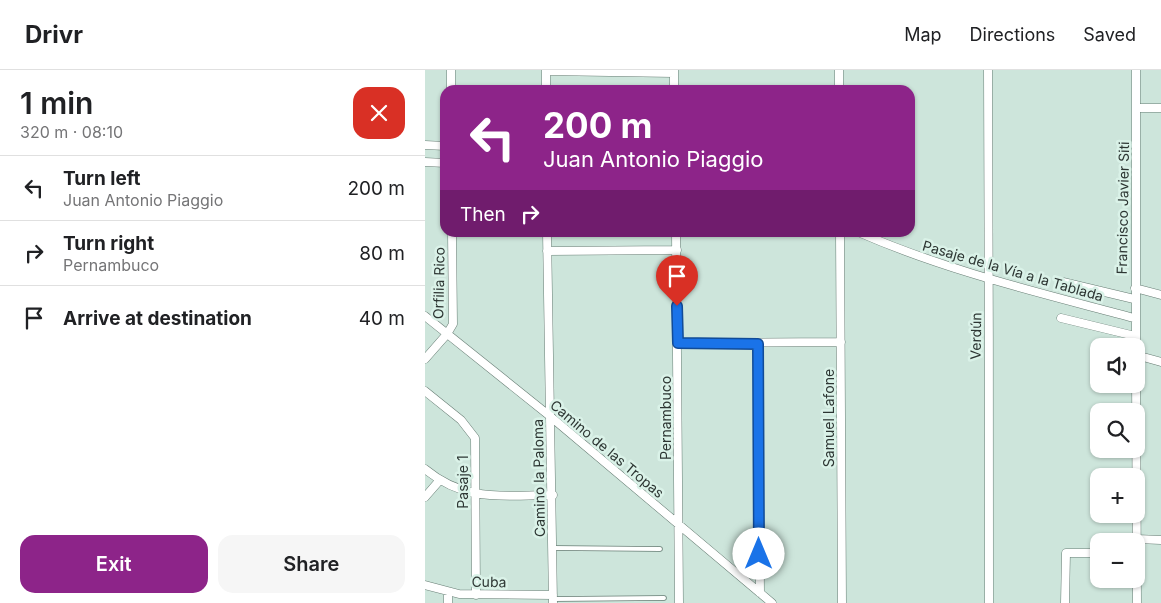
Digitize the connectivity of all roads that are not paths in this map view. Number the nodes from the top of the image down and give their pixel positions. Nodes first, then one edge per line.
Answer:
1 (451, 70) edge
2 (546, 70) edge
3 (839, 70) edge
4 (988, 70) edge
5 (1136, 70) edge
6 (674, 72) edge
7 (451, 85) edge
8 (546, 85) edge
9 (675, 85) edge
10 (839, 85) edge
11 (1137, 108) junction
12 (1161, 108) edge
13 (425, 145) edge
14 (440, 146) edge
15 (425, 162) edge
16 (440, 163) edge
17 (452, 237) edge
18 (547, 237) edge
19 (676, 237) edge
20 (841, 237) edge
21 (869, 237) edge
22 (677, 250) junction
23 (547, 251) junction
24 (990, 280) junction
25 (1063, 282) dead end
26 (1135, 288) junction
27 (1161, 295) edge
28 (1134, 299) junction
29 (425, 316) edge
30 (1061, 318) dead end
31 (1134, 318) junction
32 (447, 334) junction
33 (1135, 336) joint
34 (841, 342) junction
35 (678, 343) junction
36 (758, 344) junction
37 (1145, 358) edge
38 (425, 359) edge
39 (1161, 362) edge
40 (425, 391) edge
41 (1136, 393) edge
42 (551, 417) junction
43 (425, 469) edge
44 (439, 481) junction
45 (476, 494) junction
46 (553, 495) junction
47 (425, 497) edge
48 (678, 526) junction
49 (1137, 533) edge
50 (1145, 540) edge
51 (1161, 540) edge
52 (553, 548) junction
53 (660, 549) dead end
54 (1090, 553) edge
55 (425, 585) edge
56 (1137, 588) edge
57 (448, 592) junction
58 (760, 592) junction
59 (476, 595) junction
60 (664, 598) dead end
61 (519, 599) edge
62 (553, 599) edge
63 (448, 603) edge
64 (679, 603) edge
65 (772, 603) edge
66 (842, 603) edge
67 (989, 603) edge
68 (1065, 603) edge
69 (1137, 603) edge

1 - 7 street
2 - 6 street
2 - 8 street
3 - 10 street
4 - 24 street, Verdún
5 - 11 street, Francisco Javier Siti
6 - 9 street
11 - 12 street
11 - 26 street, Francisco Javier Siti
13 - 14 street
15 - 16 street
17 - 32 street, Orfilia Rico
18 - 23 street, Camino la Paloma
19 - 22 street, Pernambuco
20 - 34 street, Samuel Lafone
21 - 24 street, Pasaje de la Vía a la Tablada
22 - 23 street
22 - 35 street, Pernambuco
23 - 42 street, Camino la Paloma
24 - 31 street, Pasaje de la Vía a la Tablada
24 - 67 street, Verdún
25 - 28 street
26 - 27 street
26 - 28 street, Francisco Javier Siti
28 - 31 street, Francisco Javier Siti
29 - 32 street, Camino de las Tropas
30 - 33 street
31 - 33 street, Francisco Javier Siti
32 - 38 street
32 - 42 street, Camino de las Tropas
34 - 36 street
34 - 66 street, Samuel Lafone
35 - 36 street
35 - 48 street, Pernambuco
36 - 58 street
37 - 39 street
40 - 45 street, Pasaje 1
41 - 49 street
42 - 46 street, Camino la Paloma
42 - 48 street, Camino de las Tropas
43 - 44 street
44 - 45 street
44 - 47 street
45 - 46 street
45 - 59 street, Pasaje 1
46 - 52 street, Camino la Paloma
48 - 58 street, Camino de las Tropas
48 - 64 street, Pernambuco
50 - 51 street
52 - 53 lane
52 - 62 street, Camino la Paloma
54 - 68 street
55 - 57 street, Cuba
56 - 69 street
57 - 59 street, Cuba
57 - 63 street
58 - 65 street, Camino de las Tropas
59 - 61 street, Cuba
60 - 62 lane
61 - 62 street, Cuba

